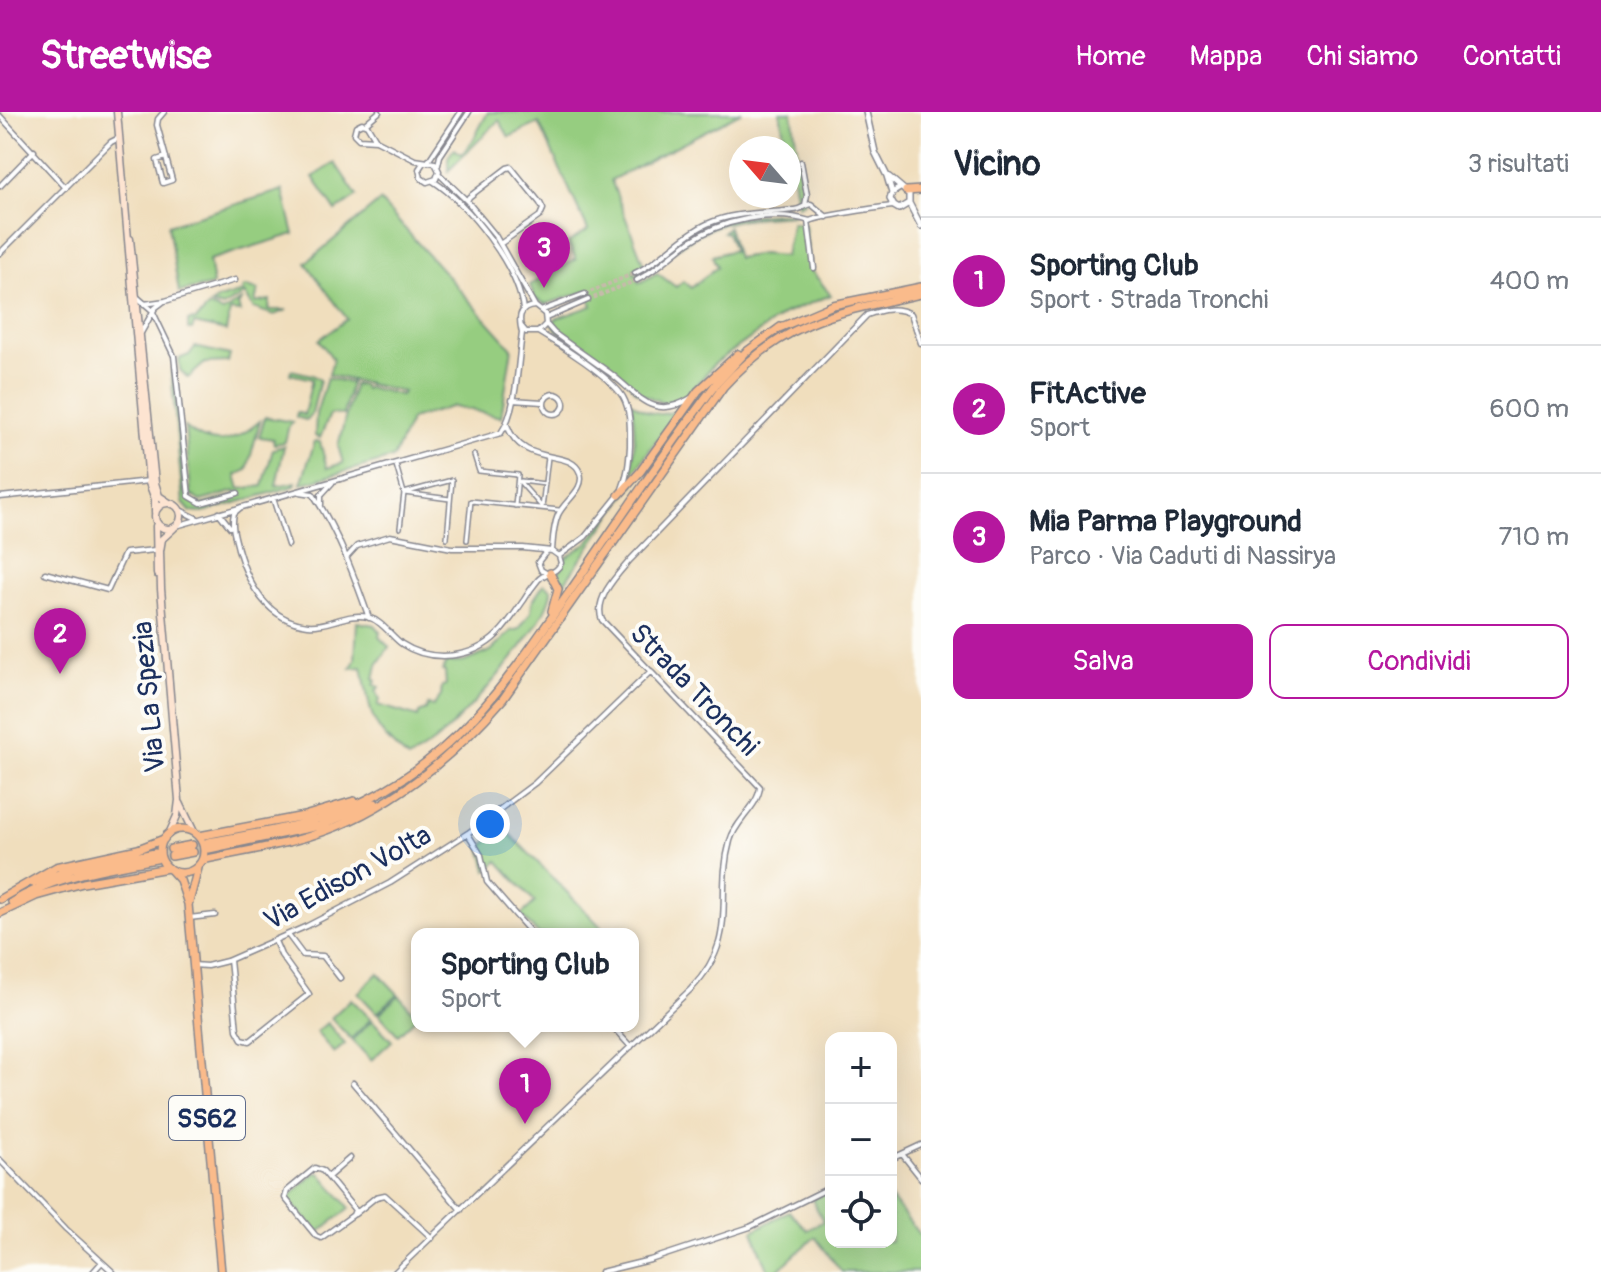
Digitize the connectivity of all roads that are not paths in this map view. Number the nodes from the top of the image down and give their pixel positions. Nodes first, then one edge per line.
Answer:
1 (117, 112) edge
2 (164, 112) edge
3 (379, 112) edge
4 (461, 112) edge
5 (469, 112) edge
6 (868, 113) edge
7 (0, 116) edge
8 (365, 124) junction
9 (368, 136) junction
10 (119, 138) junction
11 (120, 149) junction
12 (34, 151) junction
13 (102, 151) junction
14 (166, 157) junction
15 (408, 157) junction
16 (426, 162) junction
17 (801, 162) dead end
18 (438, 165) junction
19 (419, 169) junction
20 (439, 174) junction
21 (887, 176) junction
22 (433, 181) junction
23 (0, 186) edge
24 (66, 188) junction
25 (920, 190) edge
26 (906, 195) junction
27 (891, 196) junction
28 (467, 201) junction
29 (806, 205) junction
30 (894, 206) junction
31 (883, 207) junction
32 (901, 208) junction
33 (818, 210) junction
34 (817, 217) junction
35 (830, 218) junction
36 (915, 218) junction
37 (806, 220) junction
38 (921, 226) edge
39 (500, 244) junction
40 (0, 253) edge
41 (814, 268) dead end
42 (635, 273) tunnel mouth
43 (235, 280) dead end
44 (637, 280) tunnel mouth
45 (921, 286) edge
46 (585, 294) tunnel mouth
47 (921, 295) edge
48 (134, 296) junction
49 (588, 300) tunnel mouth
50 (535, 306) junction
51 (523, 310) junction
52 (543, 310) junction
53 (149, 316) junction
54 (546, 321) junction
55 (521, 326) junction
56 (782, 326) junction
57 (538, 332) junction
58 (530, 333) junction
59 (138, 336) junction
60 (921, 343) edge
61 (520, 346) junction
62 (695, 394) junction
63 (512, 400) junction
64 (543, 402) junction
65 (145, 423) junction
66 (507, 425) junction
67 (474, 455) dead end
68 (548, 457) junction
69 (396, 464) junction
70 (152, 481) junction
71 (334, 481) junction
72 (518, 481) junction
73 (545, 484) junction
74 (297, 492) junction
75 (238, 493) dead end
76 (404, 493) junction
77 (619, 495) junction
78 (0, 497) edge
79 (273, 498) junction
80 (450, 499) junction
81 (175, 506) junction
82 (321, 506) junction
83 (515, 506) junction
84 (241, 507) junction
85 (542, 508) junction
86 (560, 510) junction
87 (219, 513) junction
88 (155, 516) junction
89 (200, 519) junction
90 (175, 527) junction
91 (400, 528) dead end
92 (232, 529) junction
93 (447, 538) dead end
94 (467, 540) dead end
95 (288, 545) dead end
96 (341, 547) junction
97 (353, 548) junction
98 (523, 548) junction
99 (155, 550) junction
100 (549, 551) junction
101 (559, 556) junction
102 (347, 557) junction
103 (538, 562) junction
104 (540, 568) junction
105 (45, 573) dead end
106 (549, 573) junction
107 (538, 579) junction
108 (161, 589) junction
109 (363, 601) junction
110 (355, 616) junction
111 (369, 618) junction
112 (521, 661) junction
113 (651, 671) junction
114 (399, 791) junction
115 (376, 795) junction
116 (179, 800) junction
117 (468, 833) junction
118 (196, 834) junction
119 (166, 836) junction
120 (193, 849) tunnel mouth
121 (172, 853) tunnel mouth
122 (201, 863) junction
123 (169, 869) junction
124 (0, 901) edge
125 (188, 904) junction
126 (0, 912) edge
127 (215, 915) dead end
128 (189, 918) junction
129 (527, 928) edge
130 (288, 935) junction
131 (275, 941) junction
132 (230, 960) junction
133 (193, 965) junction
134 (340, 978) dead end
135 (617, 1032) edge
136 (631, 1047) junction
137 (353, 1083) dead end
138 (921, 1145) edge
139 (902, 1154) junction
140 (897, 1156) edge
141 (350, 1158) dead end
142 (0, 1160) edge
143 (328, 1177) junction
144 (921, 1178) edge
145 (825, 1190) edge
146 (366, 1205) junction
147 (352, 1206) junction
148 (461, 1210) junction
149 (353, 1215) junction
150 (432, 1238) junction
151 (103, 1262) junction
152 (401, 1267) junction
153 (93, 1272) edge
154 (113, 1272) edge
155 (221, 1272) edge
156 (395, 1272) edge
157 (406, 1272) edge
158 (601, 1272) edge

1 - 10 main road, Via La Spezia
2 - 14 street
3 - 8 street
4 - 16 street
5 - 18 street
6 - 21 street
7 - 12 street
8 - 9 street
8 - 9 street
9 - 15 street
10 - 11 main road, Via La Spezia
10 - 13 street
11 - 13 street
11 - 48 main road, Via La Spezia
12 - 23 street
12 - 24 street
13 - 24 street
14 - 14 street
15 - 16 street
15 - 19 street
16 - 18 street
16 - 19 street
17 - 29 street
18 - 20 street
19 - 22 street
20 - 22 street
20 - 28 street
21 - 26 street
21 - 27 street
22 - 51 street
24 - 40 street
25 - 26 main road
26 - 27 street
26 - 32 street
26 - 36 street
27 - 30 street
27 - 31 street
28 - 39 street
28 - 39 street
29 - 33 street
29 - 37 street
29 - 42 street
30 - 31 street
30 - 32 street
31 - 35 street
32 - 36 street
33 - 34 street
33 - 35 street
34 - 35 street
34 - 37 street
36 - 38 street
37 - 41 street
37 - 44 street
39 - 50 street
43 - 53 street
45 - 56 main road
46 - 52 street
47 - 114 main road
48 - 53 main road, Via La Spezia
48 - 59 main road, Via La Spezia
49 - 54 street
50 - 51 street
50 - 52 street
51 - 55 street
52 - 54 street
53 - 59 main road, Via La Spezia
53 - 75 street
54 - 57 street
54 - 62 street
55 - 58 street
55 - 61 street
56 - 62 main road
56 - 112 main road
57 - 58 street
57 - 77 street
58 - 61 street
59 - 65 main road, Via La Spezia
59 - 65 main road, Via La Spezia
60 - 113 street, Strada Tronchi
61 - 63 street
62 - 77 main road
63 - 64 street
63 - 66 street
64 - 64 street
65 - 70 main road, Via La Spezia
66 - 68 street
66 - 69 street
67 - 72 street
68 - 73 street
68 - 86 street
69 - 71 street
69 - 76 street
70 - 78 street
70 - 81 main road, Via La Spezia
70 - 88 main road, Via La Spezia
71 - 74 street
71 - 82 street
72 - 73 street
72 - 83 street
72 - 85 street
73 - 85 street
74 - 79 street
74 - 82 street
76 - 80 street
76 - 80 street
76 - 91 street
77 - 101 street
79 - 84 street
79 - 95 street
80 - 93 street
81 - 88 main road
81 - 89 street
81 - 90 main road, Via La Spezia
82 - 96 street
83 - 85 street
83 - 94 street
84 - 87 street
84 - 92 street
85 - 86 street
86 - 100 street
87 - 89 street
87 - 92 street
88 - 90 main road
88 - 99 main road, Via La Spezia
89 - 90 street
90 - 108 main road, Via La Spezia
92 - 110 street
96 - 97 street
96 - 102 street
97 - 98 street
97 - 102 street
98 - 100 street
98 - 103 street
99 - 105 street
99 - 108 main road, Via La Spezia
100 - 101 street
100 - 103 street
101 - 106 street
102 - 109 street
103 - 104 street
104 - 106 street
104 - 107 street
106 - 107 street
106 - 112 main road
107 - 111 street
108 - 116 main road, Via La Spezia
109 - 110 street
109 - 111 street
110 - 111 street
112 - 115 main road
113 - 117 street, Via Edison Volta
113 - 136 street, Strada Tronchi
114 - 115 main road
114 - 122 main road
115 - 118 main road
116 - 118 main road, Via La Spezia
116 - 119 main road, Via La Spezia
117 - 129 street
117 - 130 street, Via Edison Volta
118 - 119 main road
118 - 122 main road, Via La Spezia
119 - 123 main road, Via La Spezia
119 - 124 main road
120 - 121 main road
122 - 123 main road
122 - 125 main road, Via La Spezia
123 - 125 main road, Via La Spezia
123 - 126 main road
124 - 126 main road
125 - 128 main road, Via La Spezia / SS62
127 - 128 street
128 - 133 main road, Via La Spezia / SS62
130 - 131 street, Via Edison Volta
130 - 134 street
131 - 132 street, Via Edison Volta
131 - 132 street
132 - 133 street, Via Edison Volta
133 - 155 main road, Via La Spezia / SS62
135 - 136 street
136 - 148 street, Strada Tronchi
137 - 148 street
138 - 139 street
139 - 140 street
139 - 144 street
141 - 143 street
142 - 151 street
143 - 147 street
143 - 149 street
145 - 158 street
146 - 147 street
146 - 149 street
146 - 150 street
147 - 149 street
148 - 150 street, Strada Tronchi
150 - 152 street, Strada Tronchi
151 - 153 street
151 - 154 street
152 - 156 street, Strada Tronchi
152 - 157 street

